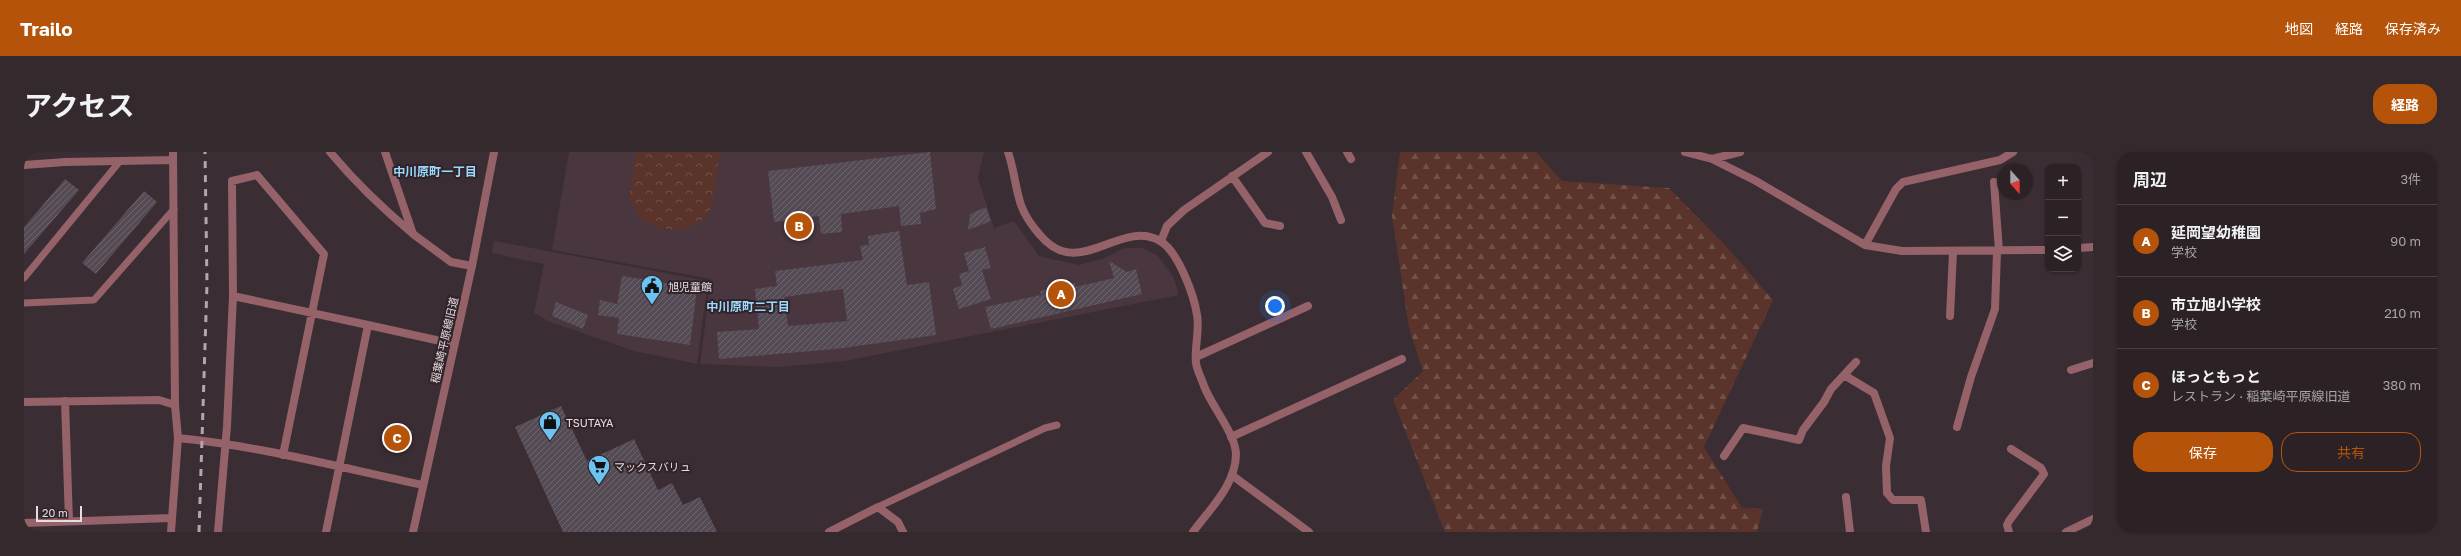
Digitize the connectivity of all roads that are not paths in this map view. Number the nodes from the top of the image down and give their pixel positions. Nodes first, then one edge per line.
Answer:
1 (330, 152) edge
2 (385, 152) edge
3 (494, 152) edge
4 (1008, 152) edge
5 (1268, 152) edge
6 (1306, 152) edge
7 (1347, 152) edge
8 (1685, 152) edge
9 (1740, 152) edge
10 (2013, 152) edge
11 (173, 156) edge
12 (1351, 159) dead end
13 (1712, 159) junction
14 (120, 161) junction
15 (24, 165) edge
16 (1232, 176) junction
17 (1994, 182) dead end
18 (174, 209) junction
19 (1341, 220) dead end
20 (1280, 226) dead end
21 (413, 234) junction
22 (1161, 241) junction
23 (1865, 245) junction
24 (2093, 247) edge
25 (2081, 248) edge
26 (2045, 250) edge
27 (1998, 251) junction
28 (1953, 252) junction
29 (472, 266) junction
30 (24, 278) edge
31 (233, 296) junction
32 (24, 303) edge
33 (1308, 306) dead end
34 (312, 312) junction
35 (1950, 316) dead end
36 (368, 325) junction
37 (454, 344) junction
38 (1196, 357) junction
39 (1402, 359) dead end
40 (1856, 362) dead end
41 (2093, 363) edge
42 (2071, 370) dead end
43 (1844, 375) junction
44 (65, 401) junction
45 (24, 402) edge
46 (176, 404) junction
47 (1057, 425) dead end
48 (1957, 427) dead end
49 (1231, 437) junction
50 (178, 438) junction
51 (226, 444) junction
52 (2011, 449) dead end
53 (283, 455) junction
54 (1724, 456) dead end
55 (339, 467) junction
56 (1233, 476) junction
57 (423, 485) junction
58 (1846, 497) dead end
59 (878, 507) junction
60 (171, 518) junction
61 (2093, 519) edge
62 (69, 521) junction
63 (24, 523) edge
64 (171, 532) edge
65 (218, 532) edge
66 (326, 532) edge
67 (414, 532) edge
68 (829, 532) edge
69 (903, 532) edge
70 (1193, 532) edge
71 (1308, 532) edge
72 (1850, 532) edge
73 (1926, 532) edge
74 (2009, 532) edge
75 (2066, 532) edge

1 - 21 street
2 - 21 street
3 - 29 street, 稲葉崎平原線旧道
4 - 22 street
5 - 16 street
6 - 19 street
7 - 12 street
8 - 13 street
9 - 13 street
10 - 23 street
11 - 14 street
11 - 18 street
13 - 23 street
14 - 15 street
14 - 30 lane
16 - 20 street
16 - 22 street
17 - 27 street
18 - 32 lane
18 - 46 street
21 - 29 street
22 - 38 street
23 - 28 street
24 - 25 street
26 - 27 street
27 - 28 street
27 - 48 street
28 - 35 street
29 - 37 street, 稲葉崎平原線旧道
31 - 34 street
31 - 34 street
31 - 51 street
33 - 38 street
34 - 36 street
34 - 53 street
36 - 37 street
36 - 55 street
37 - 57 street, 稲葉崎平原線旧道
38 - 49 street
39 - 49 street
40 - 43 street
41 - 42 street
43 - 54 street
43 - 73 street
44 - 45 street
44 - 46 street
44 - 62 street
46 - 50 street
47 - 59 lane
49 - 56 street
50 - 51 street
50 - 60 street
51 - 53 street
51 - 65 street
52 - 74 street
53 - 55 street
55 - 57 street
55 - 66 street
56 - 70 street
56 - 71 street
57 - 67 street, 稲葉崎平原線旧道
58 - 72 street
59 - 68 street
59 - 69 street
60 - 62 street
60 - 64 street
61 - 75 street
62 - 63 street

